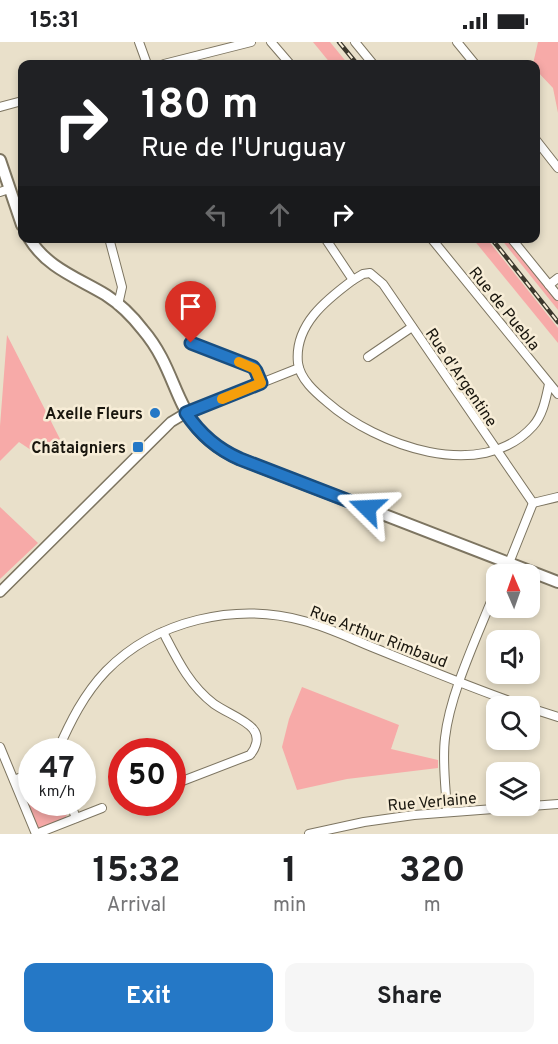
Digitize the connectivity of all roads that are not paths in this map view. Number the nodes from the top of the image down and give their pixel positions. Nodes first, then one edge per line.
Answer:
1 (138, 42) edge
2 (251, 42) edge
3 (271, 42) edge
4 (355, 42) edge
5 (457, 42) edge
6 (145, 60) edge
7 (180, 60) edge
8 (287, 60) edge
9 (370, 60) edge
10 (472, 60) edge
11 (18, 102) edge
12 (0, 107) edge
13 (540, 145) edge
14 (0, 160) edge
15 (558, 168) edge
16 (4, 190) edge
17 (18, 217) edge
18 (33, 243) edge
19 (110, 243) edge
20 (328, 243) edge
21 (435, 243) edge
22 (515, 243) edge
23 (558, 278) edge
24 (353, 280) junction
25 (549, 285) junction
26 (558, 296) edge
27 (118, 305) junction
28 (412, 327) junction
29 (191, 343) dead end
30 (368, 357) dead end
31 (299, 368) junction
32 (261, 383) junction
33 (549, 384) junction
34 (558, 394) edge
35 (186, 413) junction
36 (497, 450) junction
37 (558, 497) edge
38 (533, 503) junction
39 (508, 563) junction
40 (558, 582) edge
41 (0, 592) edge
42 (486, 615) edge
43 (164, 632) junction
44 (460, 682) junction
45 (497, 696) edge
46 (540, 711) edge
47 (558, 717) edge
48 (63, 738) edge
49 (0, 747) edge
50 (18, 778) edge
51 (14, 780) junction
52 (186, 780) edge
53 (558, 804) edge
54 (102, 808) dead end
55 (447, 812) junction
56 (76, 818) joint
57 (36, 834) edge
58 (309, 834) edge

1 - 6 street
2 - 7 street
3 - 8 street
4 - 9 street
5 - 10 street
11 - 12 street
13 - 15 street
14 - 16 main road
16 - 17 main road
18 - 27 main road
19 - 27 street
20 - 24 street
21 - 33 street, Rue de Puebla
22 - 25 street
23 - 25 street
24 - 28 street, Rue d'Argentine
24 - 31 street
25 - 26 street
27 - 35 main road
28 - 30 street
28 - 36 street, Rue d'Argentine
29 - 32 street
31 - 32 street
31 - 36 street
32 - 35 street
33 - 34 street, Rue de Puebla
33 - 36 street
35 - 39 main road
35 - 41 street
36 - 38 street, Rue d'Argentine
37 - 38 street
38 - 39 street
39 - 40 main road
42 - 44 street
43 - 44 street, Rue Arthur Rimbaud
43 - 48 street, Rue Arthur Rimbaud
43 - 52 street
44 - 45 street, Rue Arthur Rimbaud
44 - 55 street
46 - 47 street
49 - 51 street
50 - 51 street
51 - 57 street
53 - 55 street, Rue Verlaine
54 - 56 street
55 - 58 street, Rue Verlaine
56 - 57 street

